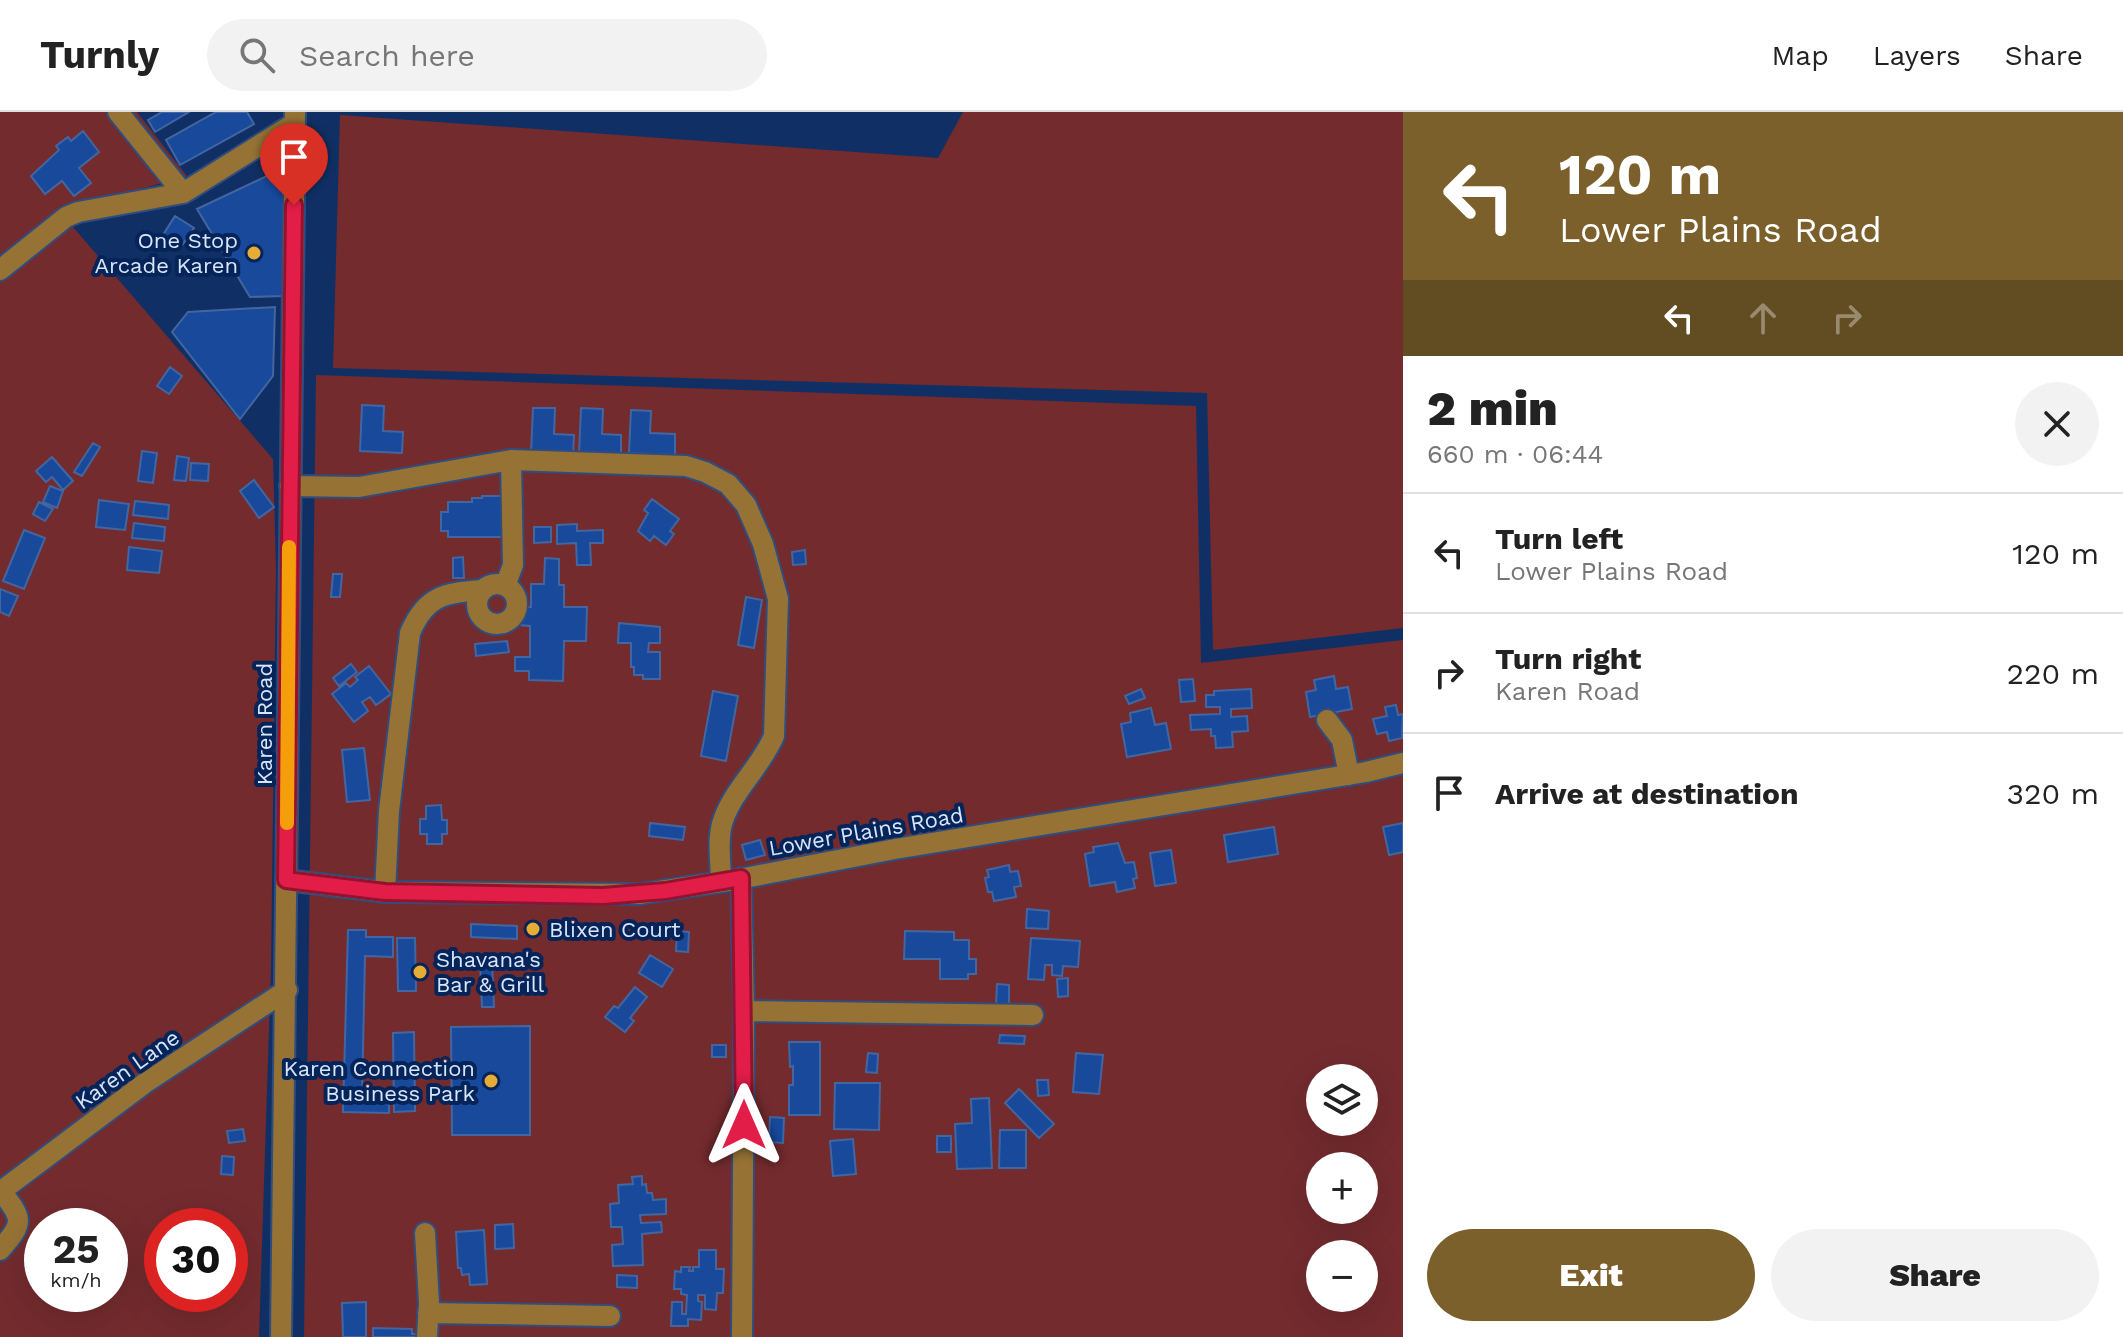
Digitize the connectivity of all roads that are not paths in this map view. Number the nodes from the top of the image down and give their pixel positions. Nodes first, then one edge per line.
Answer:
1 (118, 112) edge
2 (295, 118) edge
3 (183, 193) junction
4 (0, 270) edge
5 (511, 460) junction
6 (290, 486) junction
7 (505, 586) junction
8 (482, 590) junction
9 (1327, 720) dead end
10 (1403, 763) edge
11 (1349, 775) junction
12 (286, 880) junction
13 (731, 880) junction
14 (385, 892) junction
15 (287, 990) junction
16 (744, 1011) junction
17 (1033, 1015) dead end
18 (1, 1191) edge
19 (425, 1233) dead end
20 (0, 1250) edge
21 (428, 1313) junction
22 (610, 1316) dead end
23 (281, 1337) edge
24 (427, 1337) edge
25 (742, 1337) edge

1 - 3 street
2 - 3 street
2 - 6 street, Karen Road
3 - 4 street
5 - 6 street
5 - 7 street
5 - 13 street
6 - 12 street, Karen Road
7 - 8 street
7 - 8 street
8 - 14 street
9 - 11 street
10 - 11 street, Lower Plains Road
11 - 13 street, Lower Plains Road
12 - 14 street, Lower Plains Road
12 - 15 street, Karen Road
13 - 14 street, Lower Plains Road
13 - 16 street
15 - 18 street, Karen Lane
15 - 23 street, Karen Road
16 - 17 street
16 - 25 street
18 - 20 street
19 - 21 street
21 - 22 street
21 - 24 street

